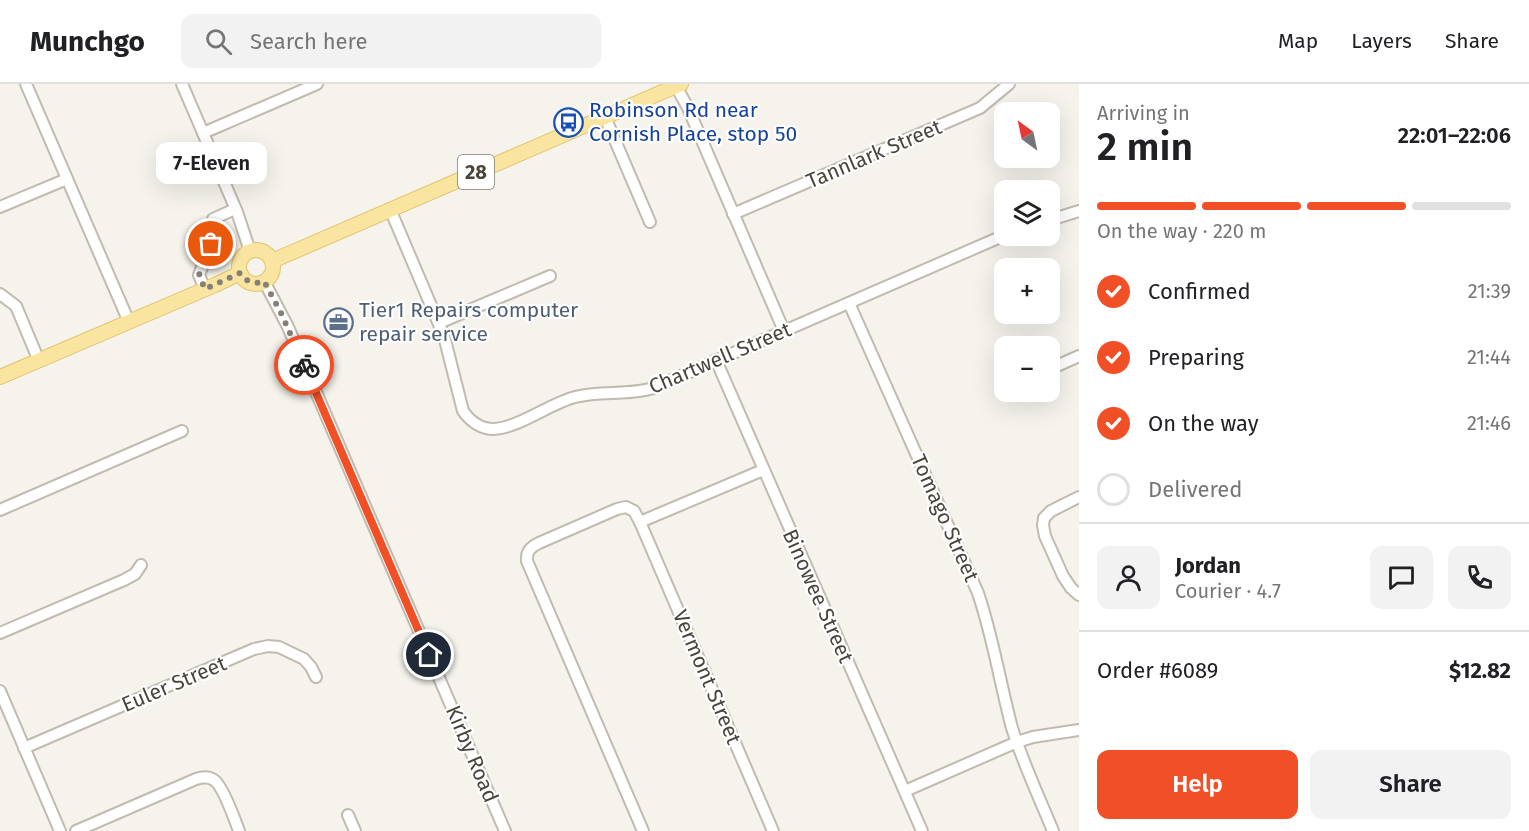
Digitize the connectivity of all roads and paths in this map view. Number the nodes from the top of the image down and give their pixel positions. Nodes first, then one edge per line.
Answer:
1 (26, 84) edge
2 (182, 84) edge
3 (316, 84) edge
4 (1009, 84) edge
5 (678, 85) edge
6 (605, 117) junction
7 (203, 133) junction
8 (67, 179) junction
9 (0, 207) edge
10 (235, 209) junction
11 (390, 210) junction
12 (1079, 211) edge
13 (734, 214) junction
14 (1060, 217) edge
15 (651, 222) dead end
16 (994, 240) edge
17 (250, 251) junction
18 (272, 261) junction
19 (240, 273) junction
20 (550, 276) dead end
21 (264, 281) junction
22 (205, 289) junction
23 (0, 294) edge
24 (849, 303) junction
25 (129, 322) junction
26 (439, 323) junction
27 (784, 331) junction
28 (1079, 356) edge
29 (716, 360) junction
30 (39, 361) junction
31 (1060, 365) edge
32 (0, 377) edge
33 (182, 431) dead end
34 (763, 470) junction
35 (1079, 497) edge
36 (0, 510) edge
37 (640, 522) junction
38 (141, 565) dead end
39 (1079, 595) edge
40 (0, 633) edge
41 (316, 677) dead end
42 (0, 691) edge
43 (1079, 730) edge
44 (1017, 742) junction
45 (24, 748) junction
46 (905, 791) junction
47 (348, 815) dead end
48 (60, 831) edge
49 (76, 831) edge
50 (239, 831) edge
51 (355, 831) edge
52 (505, 831) edge
53 (643, 831) edge
54 (773, 831) edge
55 (922, 831) edge
56 (1053, 831) edge

1 - 8 street
2 - 7 street
3 - 7 street
4 - 13 street, Tannlark Street
5 - 6 main road, 28
5 - 13 street
6 - 11 main road, 28
6 - 15 street
7 - 10 street
8 - 9 street
8 - 25 street
10 - 17 street
10 - 22 street
11 - 18 main road, 28
11 - 26 street, Chartwell Street
12 - 14 street
13 - 27 street
16 - 24 street, Chartwell Street
17 - 18 main road
17 - 19 main road
18 - 21 main road
19 - 21 main road
19 - 22 main road
20 - 26 street
21 - 52 street, Kirby Road
22 - 25 main road
23 - 30 street
24 - 27 street, Chartwell Street
24 - 44 street, Tomago Street
25 - 30 main road
26 - 29 street, Chartwell Street
27 - 29 street, Chartwell Street
28 - 31 street
29 - 34 street, Binowee Street
30 - 32 main road
33 - 36 street
34 - 37 street
34 - 46 street, Binowee Street
35 - 39 street
37 - 53 street
37 - 54 street, Vermont Street
38 - 40 street
41 - 45 street, Euler Street
42 - 45 street
43 - 44 street
44 - 46 street
44 - 56 street, Tomago Street
45 - 48 street
46 - 55 street, Binowee Street
47 - 51 street
49 - 50 street

